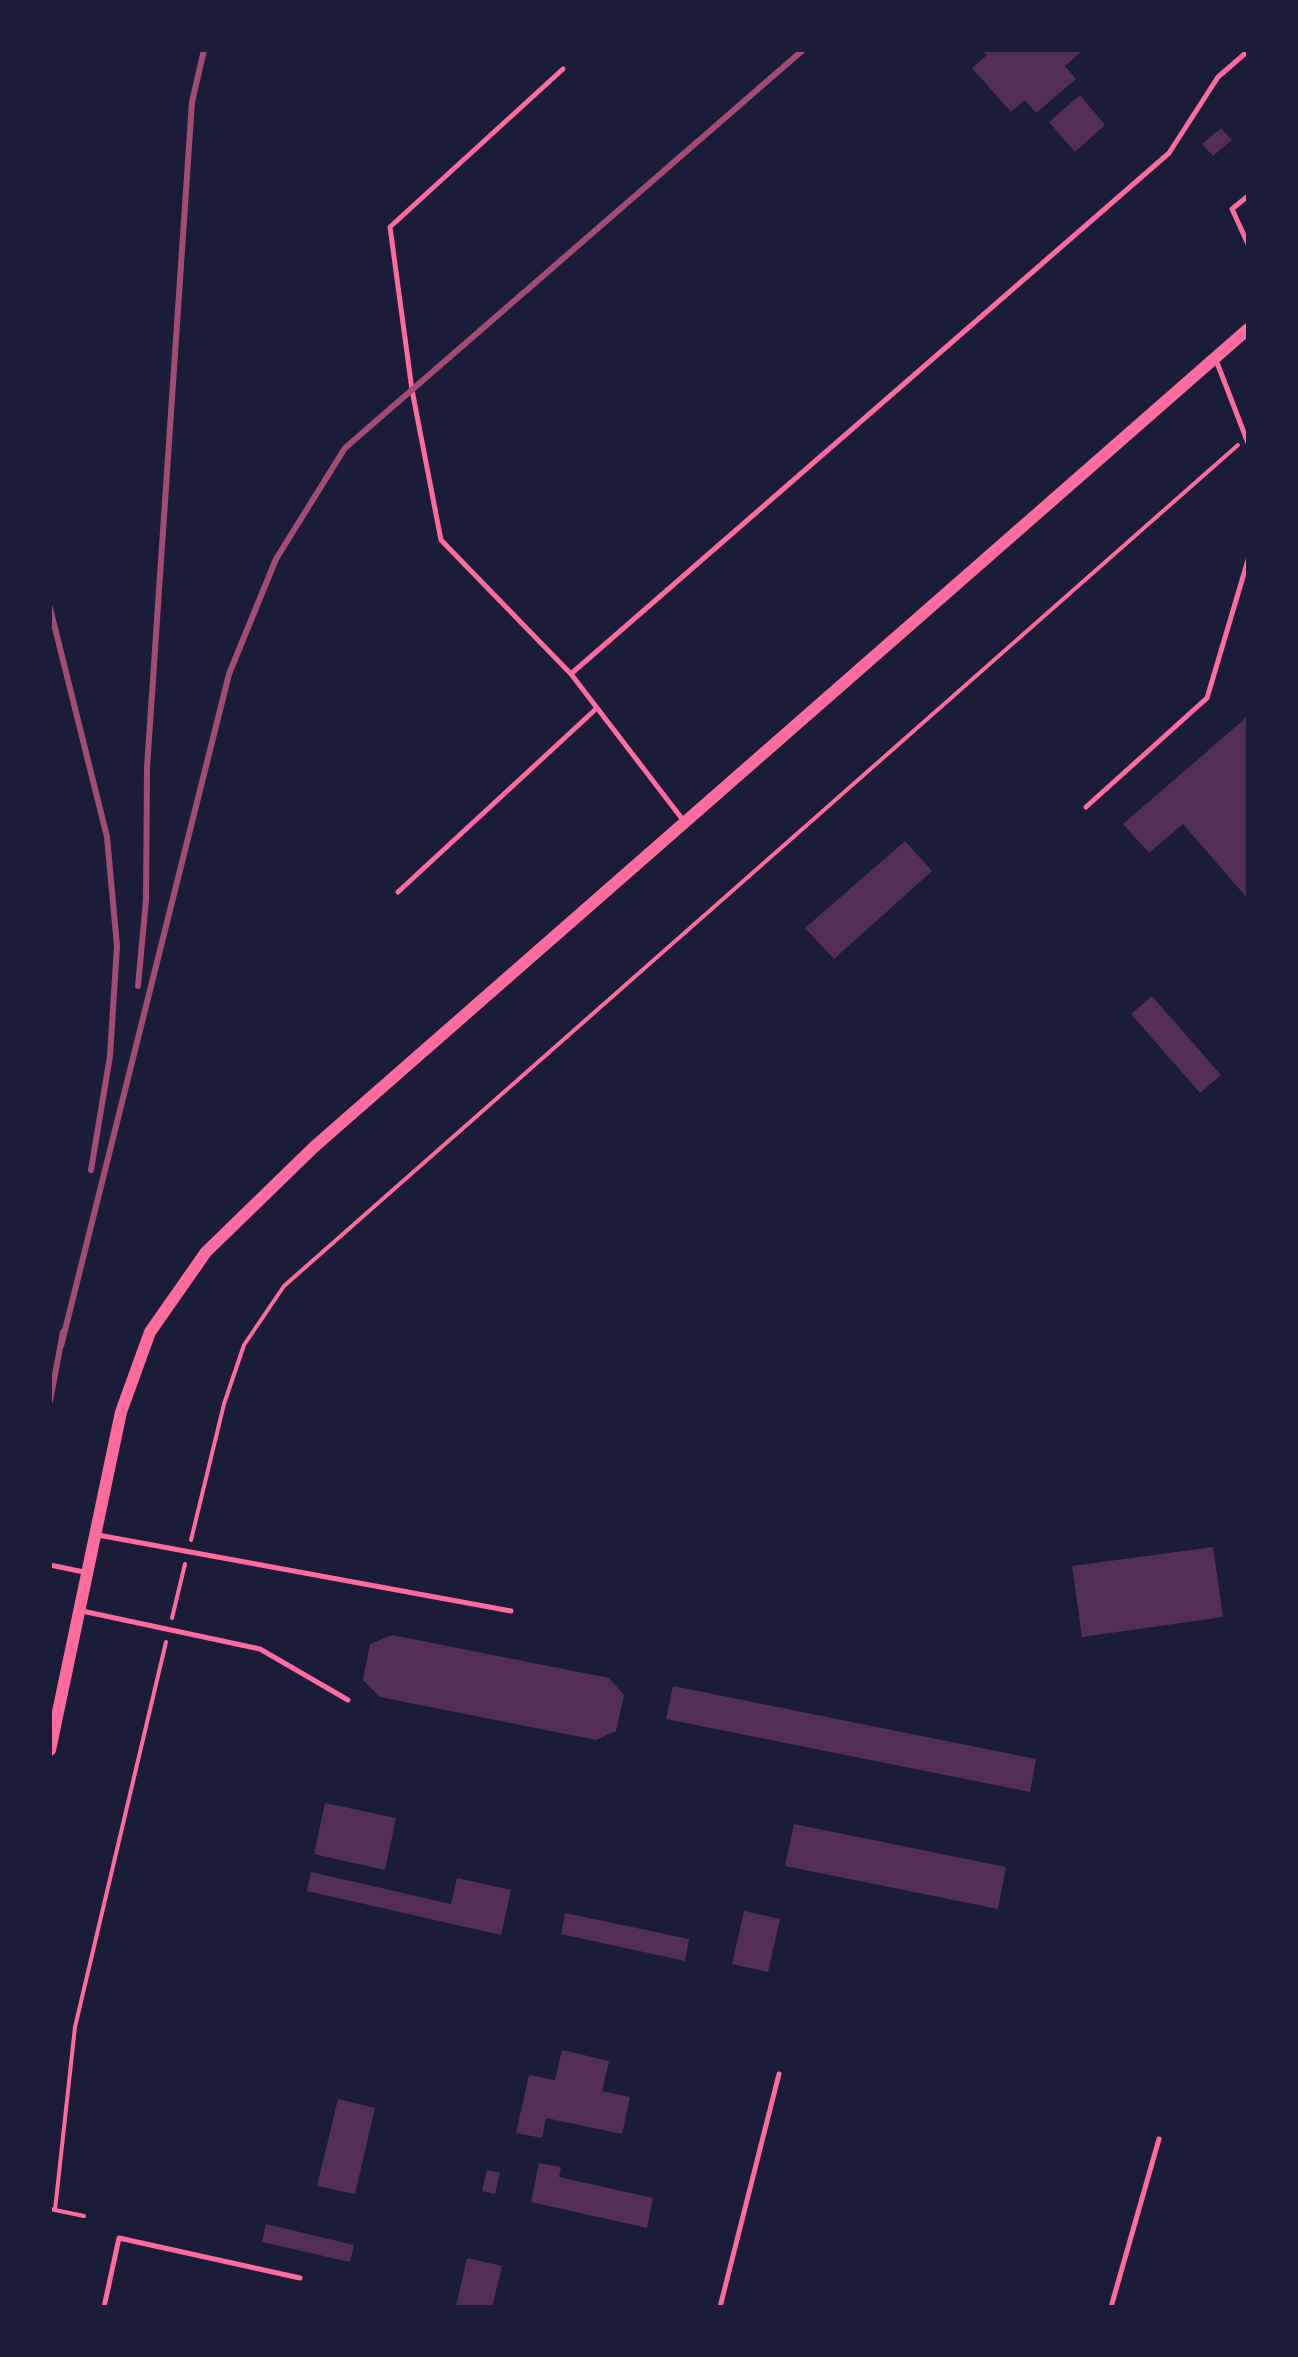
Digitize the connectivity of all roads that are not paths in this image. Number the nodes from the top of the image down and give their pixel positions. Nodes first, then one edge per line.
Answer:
1 (1248, 52) edge
2 (563, 70) dead end
3 (1248, 196) edge
4 (1248, 244) edge
5 (1248, 329) edge
6 (1215, 358) junction
7 (1247, 440) edge
8 (1248, 560) edge
9 (571, 674) junction
10 (597, 708) junction
11 (1086, 807) dead end
12 (685, 822) junction
13 (398, 892) dead end
14 (95, 1534) junction
15 (50, 1565) edge
16 (87, 1572) junction
17 (79, 1610) junction
18 (511, 1611) dead end
19 (348, 1700) dead end
20 (50, 1750) edge
21 (779, 2074) dead end
22 (1160, 2139) dead end
23 (300, 2278) dead end
24 (104, 2307) edge
25 (720, 2307) edge
26 (1111, 2307) edge

1 - 9 lane
2 - 9 lane
3 - 4 lane
5 - 6 street
6 - 7 lane
6 - 12 street
8 - 11 lane
9 - 10 lane
10 - 12 lane
10 - 13 lane
12 - 14 street
14 - 16 street
14 - 18 lane
15 - 16 lane
16 - 17 street
17 - 19 lane
17 - 20 street
21 - 25 lane
22 - 26 lane
23 - 24 lane

